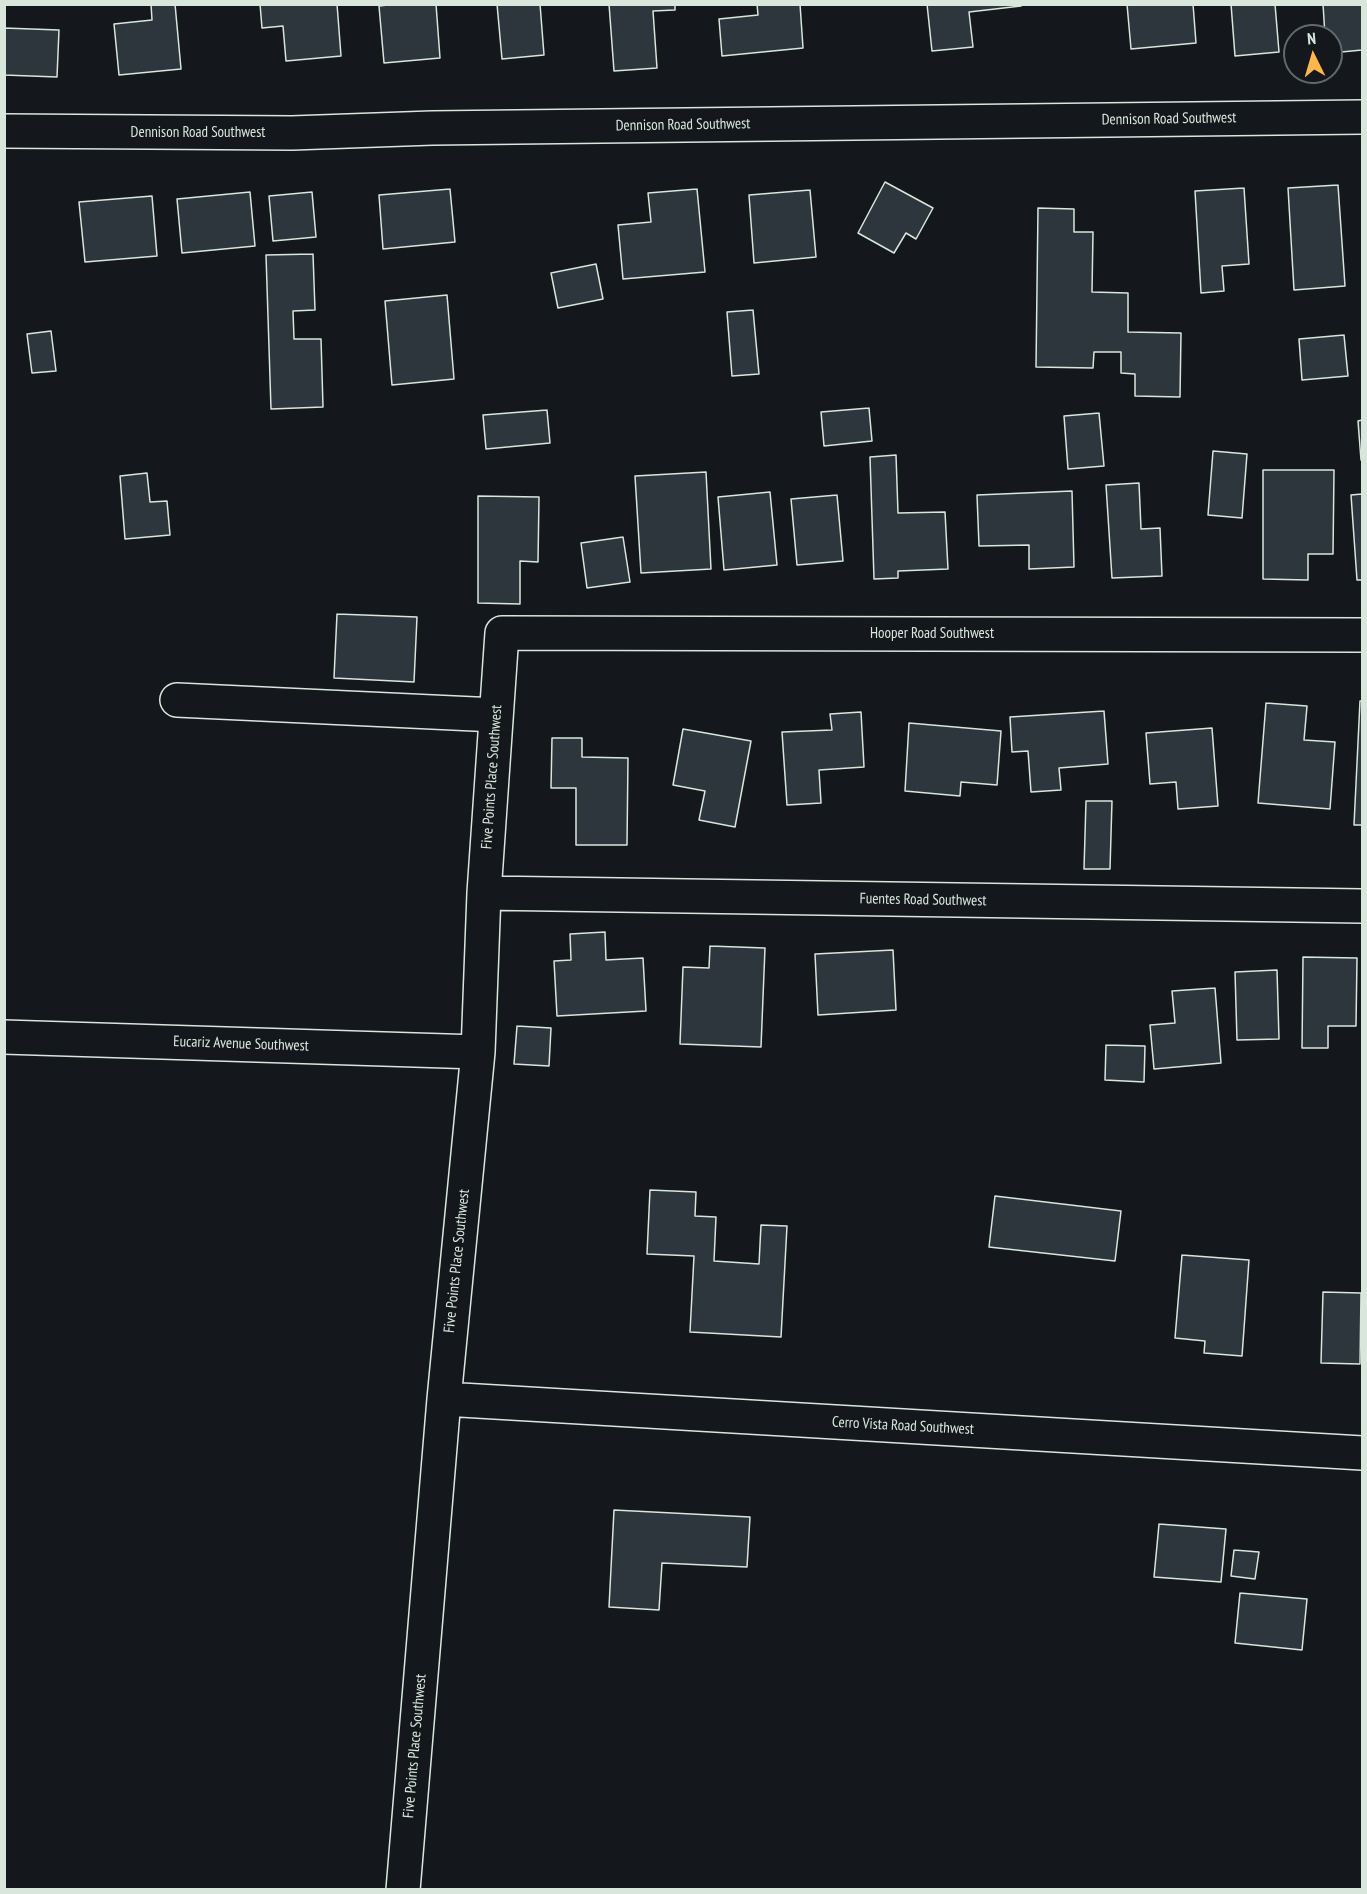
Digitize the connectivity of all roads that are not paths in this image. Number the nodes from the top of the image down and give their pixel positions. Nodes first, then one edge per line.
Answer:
1 (1362, 117) edge
2 (4, 131) edge
3 (502, 633) joint
4 (1362, 635) edge
5 (177, 699) dead end
6 (496, 715) junction
7 (484, 893) junction
8 (1362, 906) edge
9 (4, 1037) edge
10 (478, 1052) junction
11 (444, 1399) junction
12 (1362, 1452) edge
13 (403, 1890) edge

1 - 2 street, Dennison Road Southwest
3 - 4 street, Hooper Road Southwest
3 - 6 street, Five Points Place Southwest
5 - 6 street
6 - 7 street, Five Points Place Southwest
7 - 8 street, Fuentes Road Southwest
7 - 10 street, Five Points Place Southwest
9 - 10 street, Eucariz Avenue Southwest
10 - 11 street, Five Points Place Southwest
11 - 12 street, Cerro Vista Road Southwest
11 - 13 street, Five Points Place Southwest

